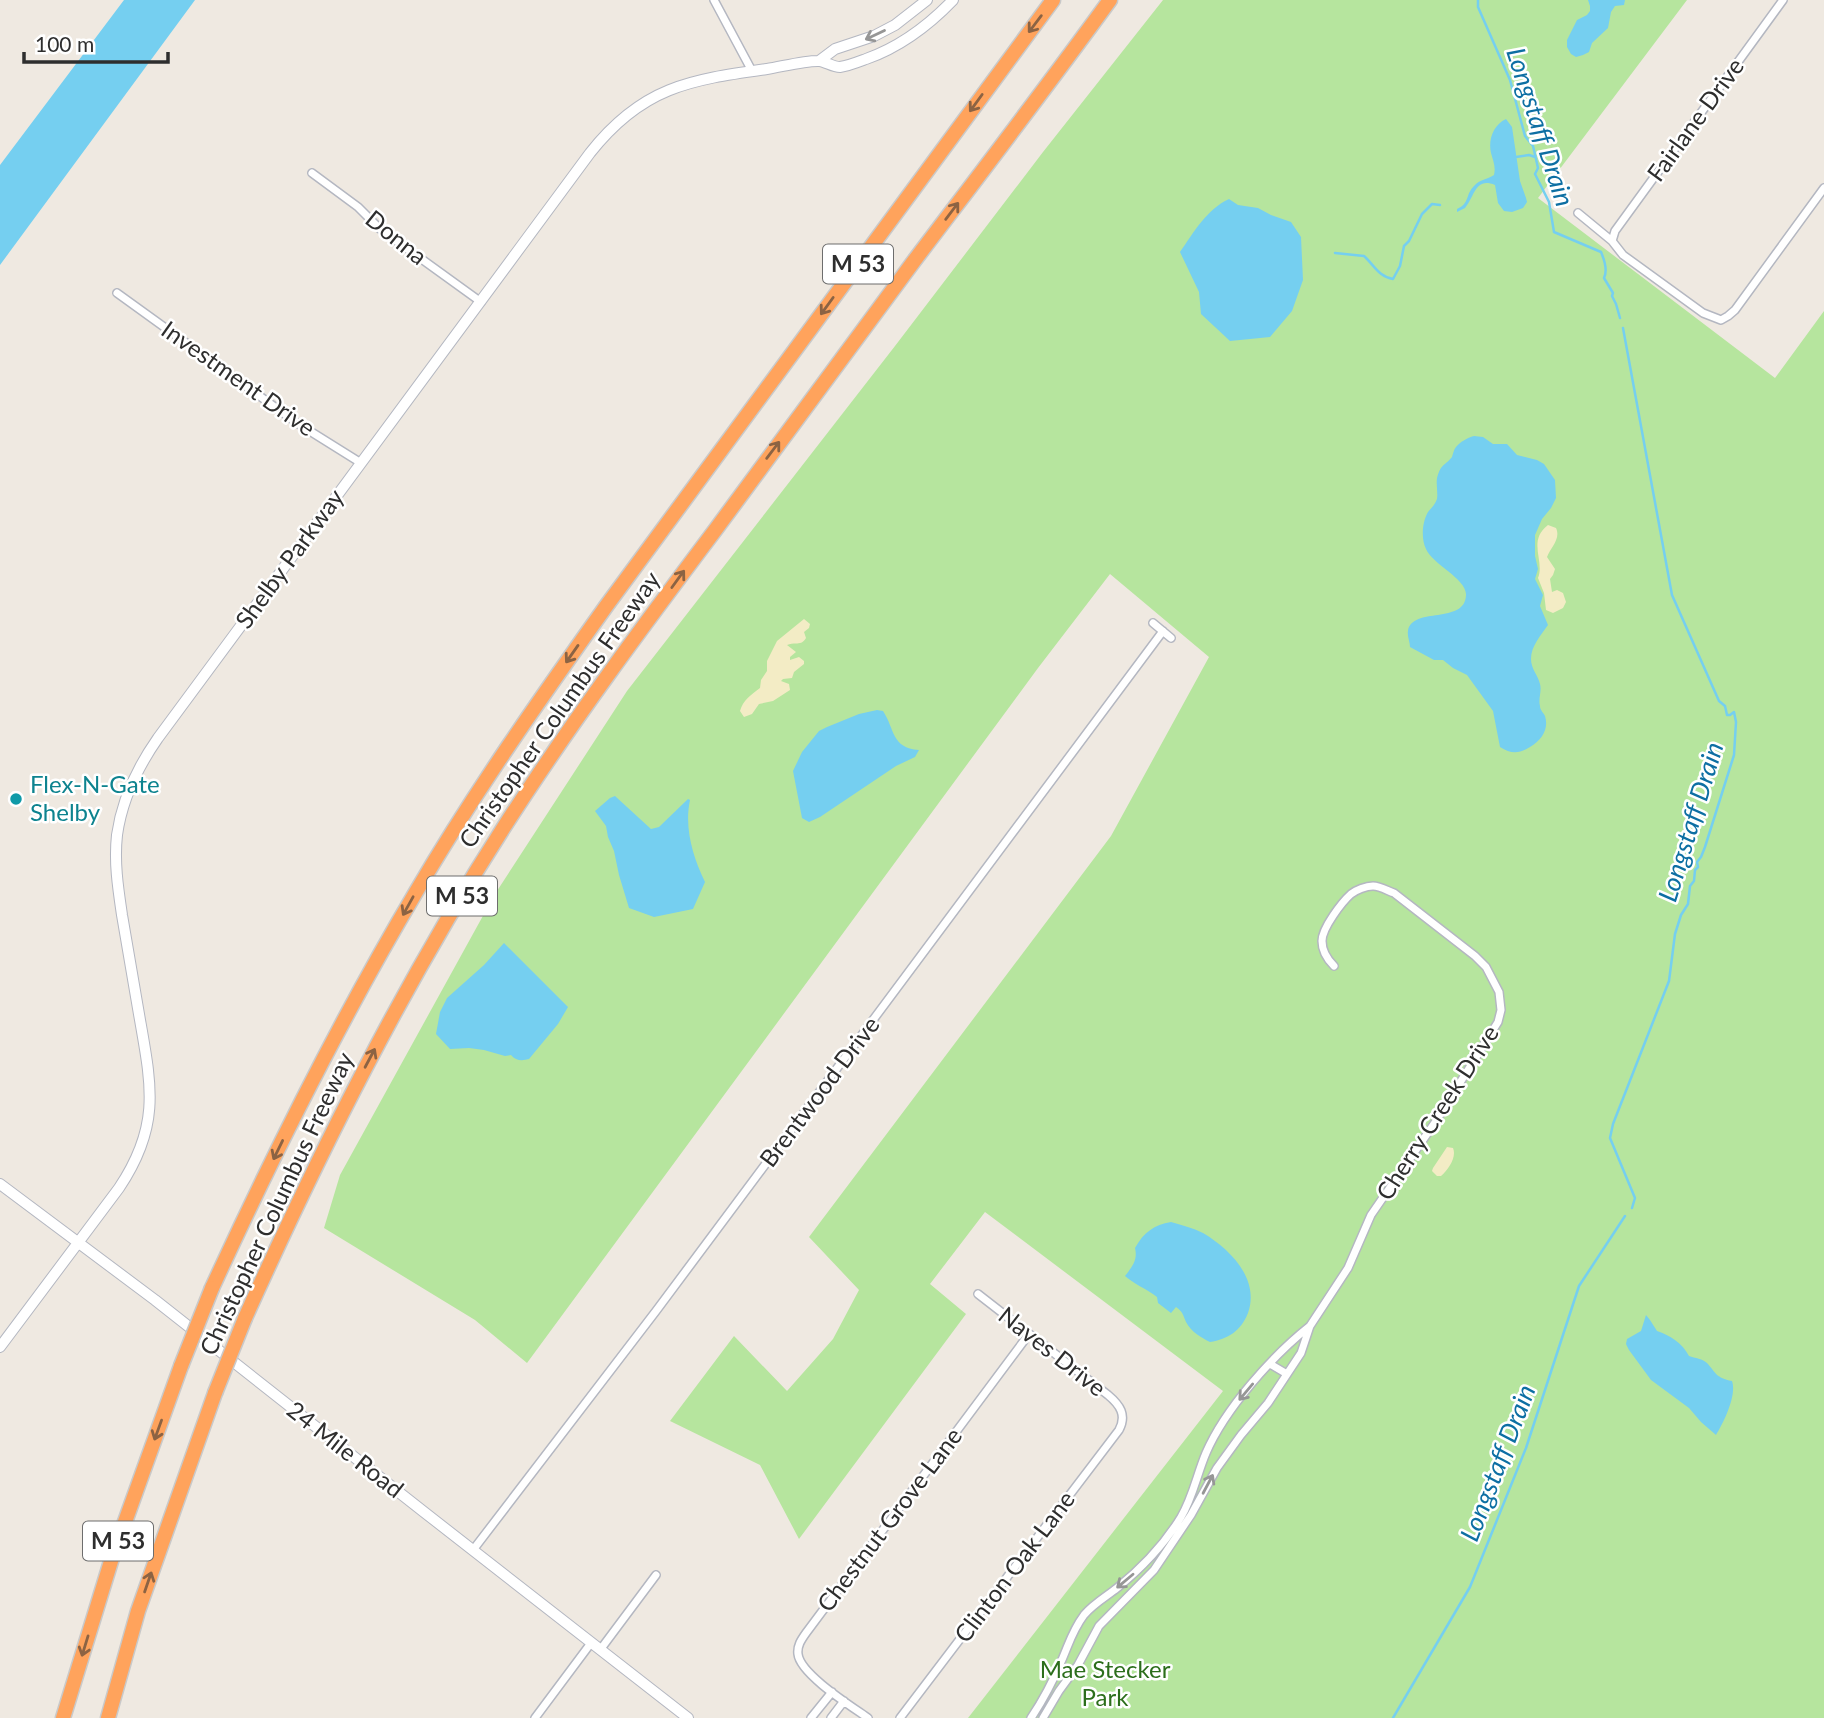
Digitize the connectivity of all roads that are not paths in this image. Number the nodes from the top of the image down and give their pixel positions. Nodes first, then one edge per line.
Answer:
1 (714, 0) edge
2 (928, 0) edge
3 (953, 0) edge
4 (1053, 0) edge
5 (1110, 0) edge
6 (1116, 0) edge
7 (1783, 0) edge
8 (932, 20) junction
9 (1089, 29) junction
10 (819, 61) junction
11 (752, 71) junction
12 (312, 173) dead end
13 (1824, 188) edge
14 (1578, 213) dead end
15 (1612, 241) junction
16 (117, 293) dead end
17 (481, 302) junction
18 (361, 463) junction
19 (1153, 623) dead end
20 (1163, 631) junction
21 (1171, 638) dead end
22 (1334, 966) dead end
23 (0, 1184) edge
24 (79, 1243) junction
25 (978, 1294) dead end
26 (1310, 1326) junction
27 (1029, 1334) junction
28 (0, 1347) edge
29 (1270, 1364) junction
30 (1287, 1374) junction
31 (1123, 1414) joint
32 (1185, 1518) junction
33 (473, 1550) junction
34 (656, 1575) dead end
35 (595, 1646) junction
36 (832, 1692) junction
37 (844, 1701) junction
38 (1039, 1706) junction
39 (1045, 1715) edge
40 (64, 1718) edge
41 (108, 1718) edge
42 (535, 1718) edge
43 (688, 1718) edge
44 (811, 1718) edge
45 (831, 1718) edge
46 (868, 1718) edge
47 (901, 1718) edge
48 (1031, 1718) edge

1 - 11 street
2 - 8 street
2 -> 10 street, Shelby Parkway
3 - 8 street, Shelby Parkway
4 -> 40 highway, Christopher Columbus Freeway / M 53, bridge
5 - 9 highway, Christopher Columbus Freeway / M 53
6 - 9 highway
7 - 15 street, Fairlane Drive
8 - 10 street, Shelby Parkway
41 -> 9 highway, Christopher Columbus Freeway / M 53, bridge
10 - 11 street, Shelby Parkway
11 - 17 street, Shelby Parkway
12 - 17 street, Donna
13 - 15 street
14 - 15 street
16 - 18 street, Investment Drive
17 - 18 street, Shelby Parkway
18 - 24 street, Shelby Parkway
19 - 20 street
20 - 21 street
20 - 33 street, Brentwood Drive
22 - 26 street, Cherry Creek Drive
23 - 24 street, 24 Mile Road
24 - 28 street, Shelby Parkway
24 - 33 street, 24 Mile Road
25 - 27 street, Naves Drive
26 - 29 street, Cherry Creek Drive
26 - 30 street, Cherry Creek Drive
27 - 31 street, Naves Drive
27 - 36 street, Chestnut Grove Lane
29 - 30 street
29 -> 32 street, Cherry Creek Drive
32 -> 30 street, Cherry Creek Drive
31 - 47 street, Clinton Oak Lane
32 -> 38 street, Cherry Creek Drive
32 - 39 street, Cherry Creek Drive
33 - 35 street, 24 Mile Road
34 - 35 street
35 - 42 street
35 - 43 street, 24 Mile Road
36 - 37 street, Chestnut Grove Lane
36 - 44 street
37 - 45 street
37 - 46 street
38 - 39 street, Cherry Creek Drive
38 - 48 street, Cherry Creek Drive

